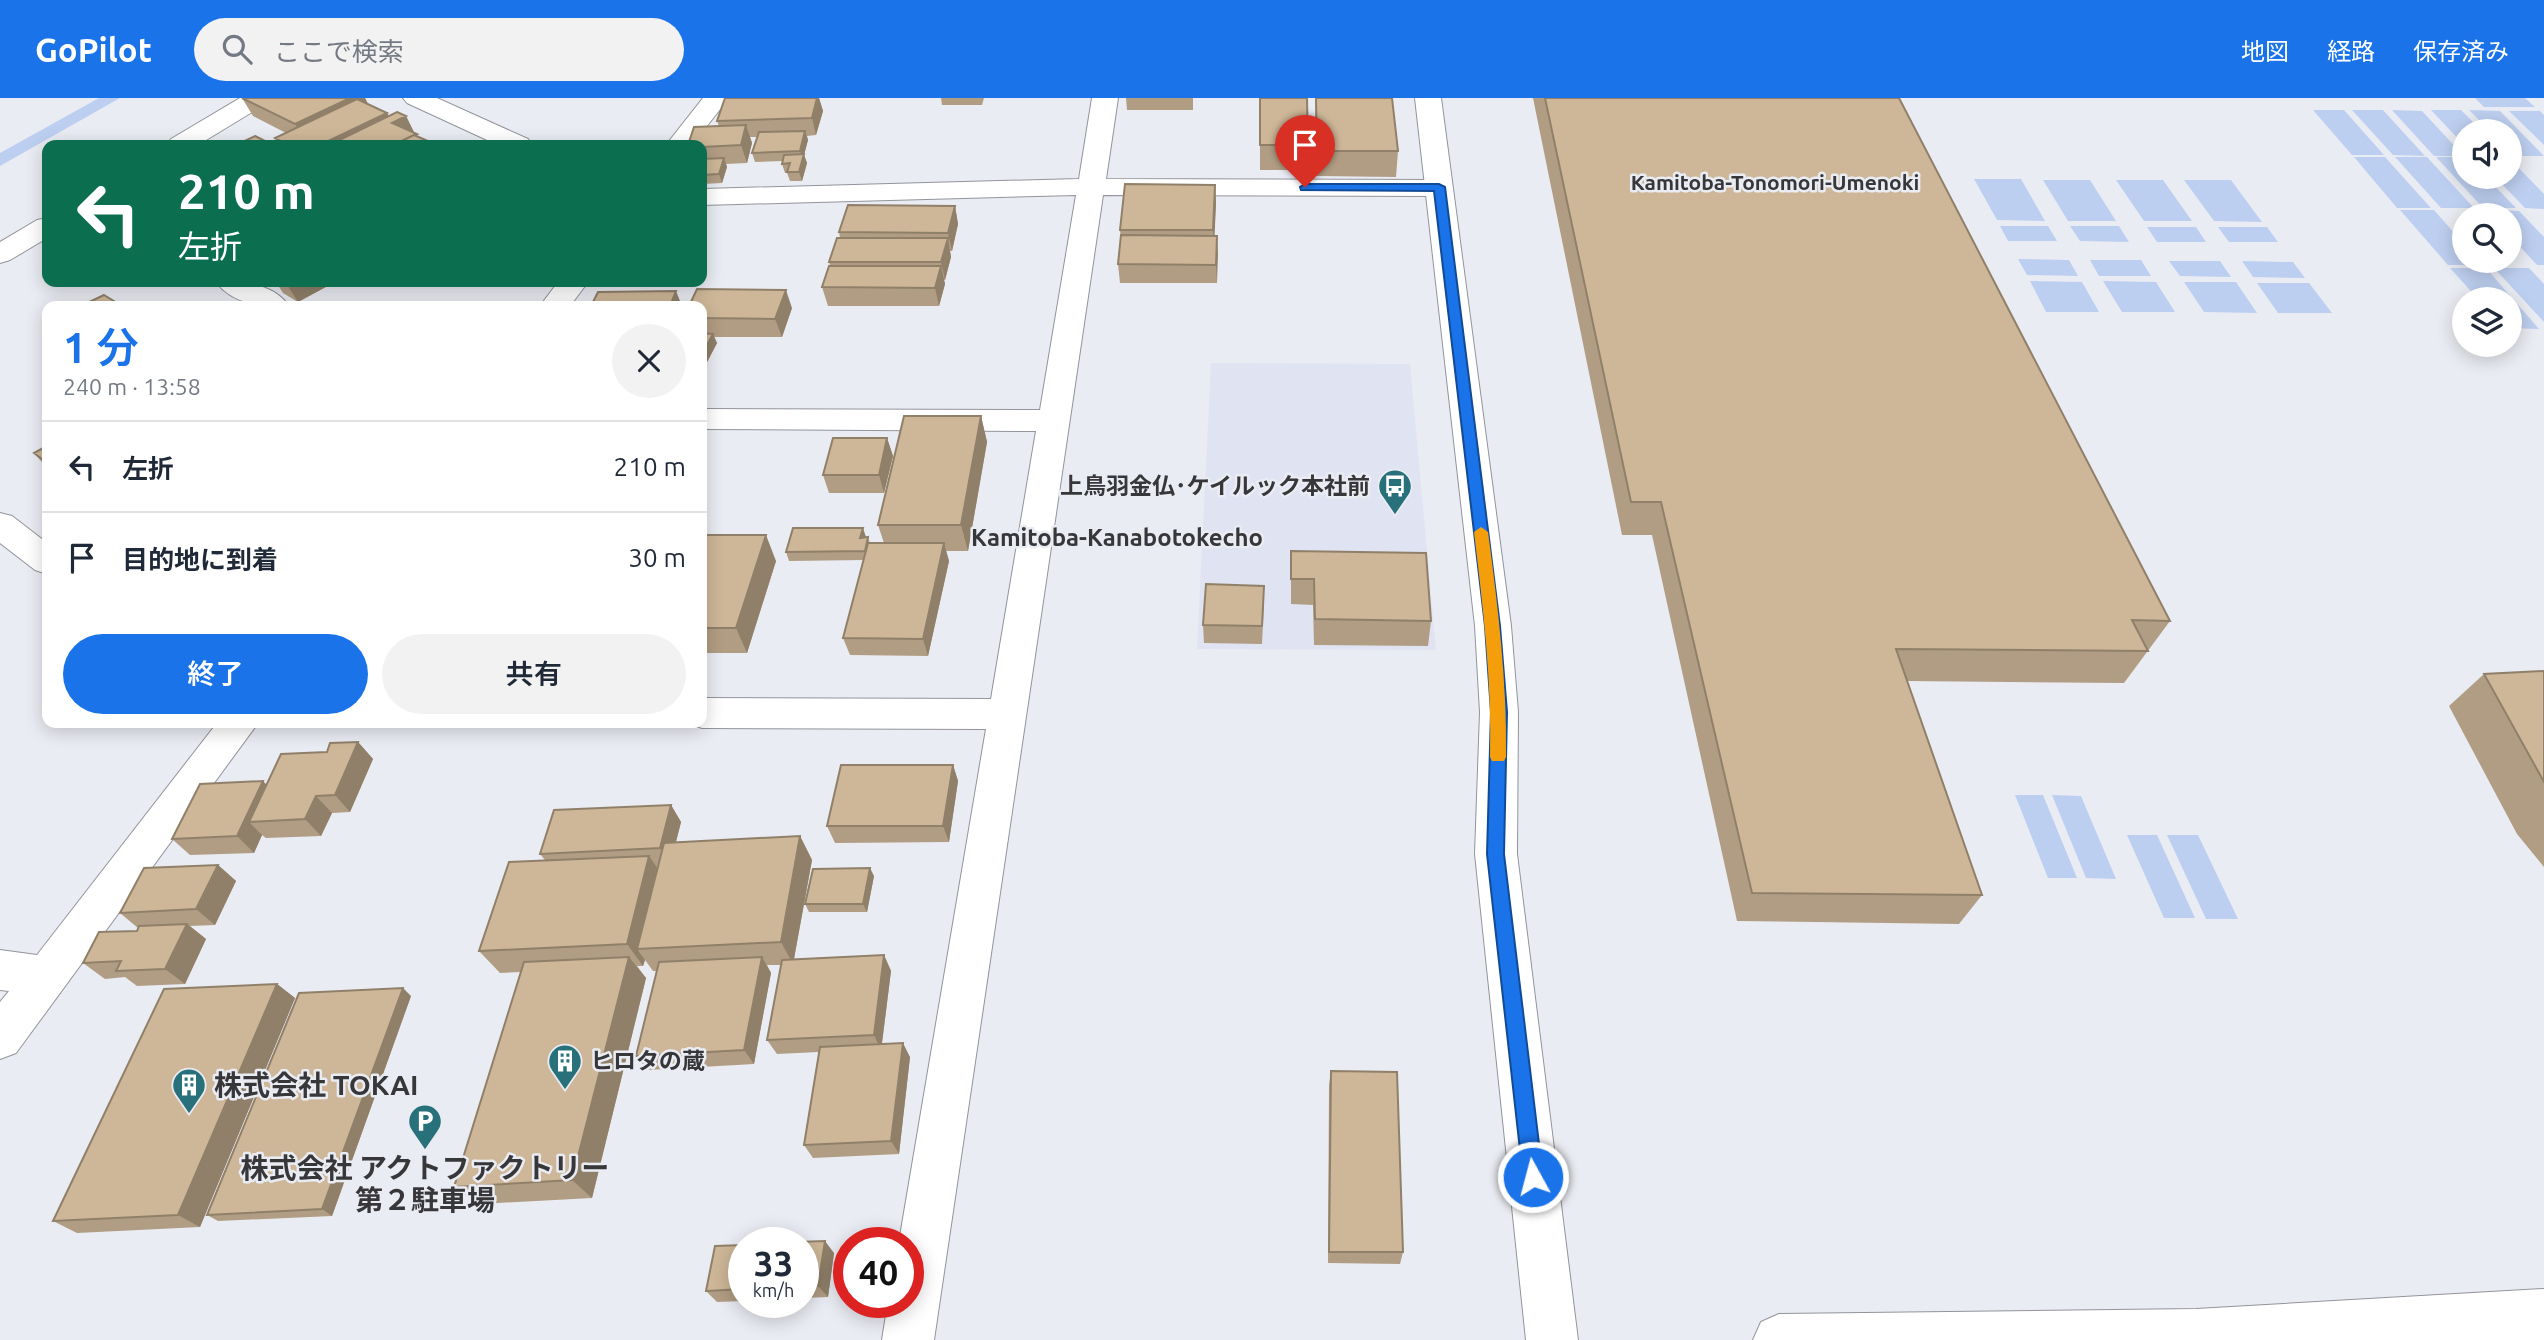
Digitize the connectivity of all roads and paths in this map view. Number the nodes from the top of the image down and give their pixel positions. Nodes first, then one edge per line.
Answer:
1 (258, 98) edge
2 (416, 98) edge
3 (716, 98) edge
4 (1105, 98) edge
5 (1429, 98) edge
6 (188, 140) edge
7 (508, 140) edge
8 (683, 140) edge
9 (1091, 187) junction
10 (1439, 187) junction
11 (707, 197) edge
12 (42, 229) edge
13 (0, 254) edge
14 (240, 287) edge
15 (265, 301) edge
16 (707, 419) edge
17 (1054, 421) junction
18 (0, 526) edge
19 (42, 557) edge
20 (707, 713) edge
21 (1007, 714) junction
22 (235, 728) edge
23 (0, 970) edge
24 (46, 976) junction
25 (0, 1038) edge
26 (2544, 1315) edge
27 (2188, 1338) edge
28 (908, 1340) edge
29 (1552, 1340) edge
30 (1779, 1340) edge

1 - 6 street
2 - 7 street
3 - 8 street
4 - 9 street
5 - 10 street
9 - 10 street
9 - 11 street
9 - 17 street
10 - 29 street
12 - 13 street
14 - 15 street
16 - 17 street
17 - 21 street
18 - 19 street
20 - 21 street
21 - 28 street
22 - 24 street
23 - 24 street
24 - 25 street
26 - 27 street
27 - 30 street

